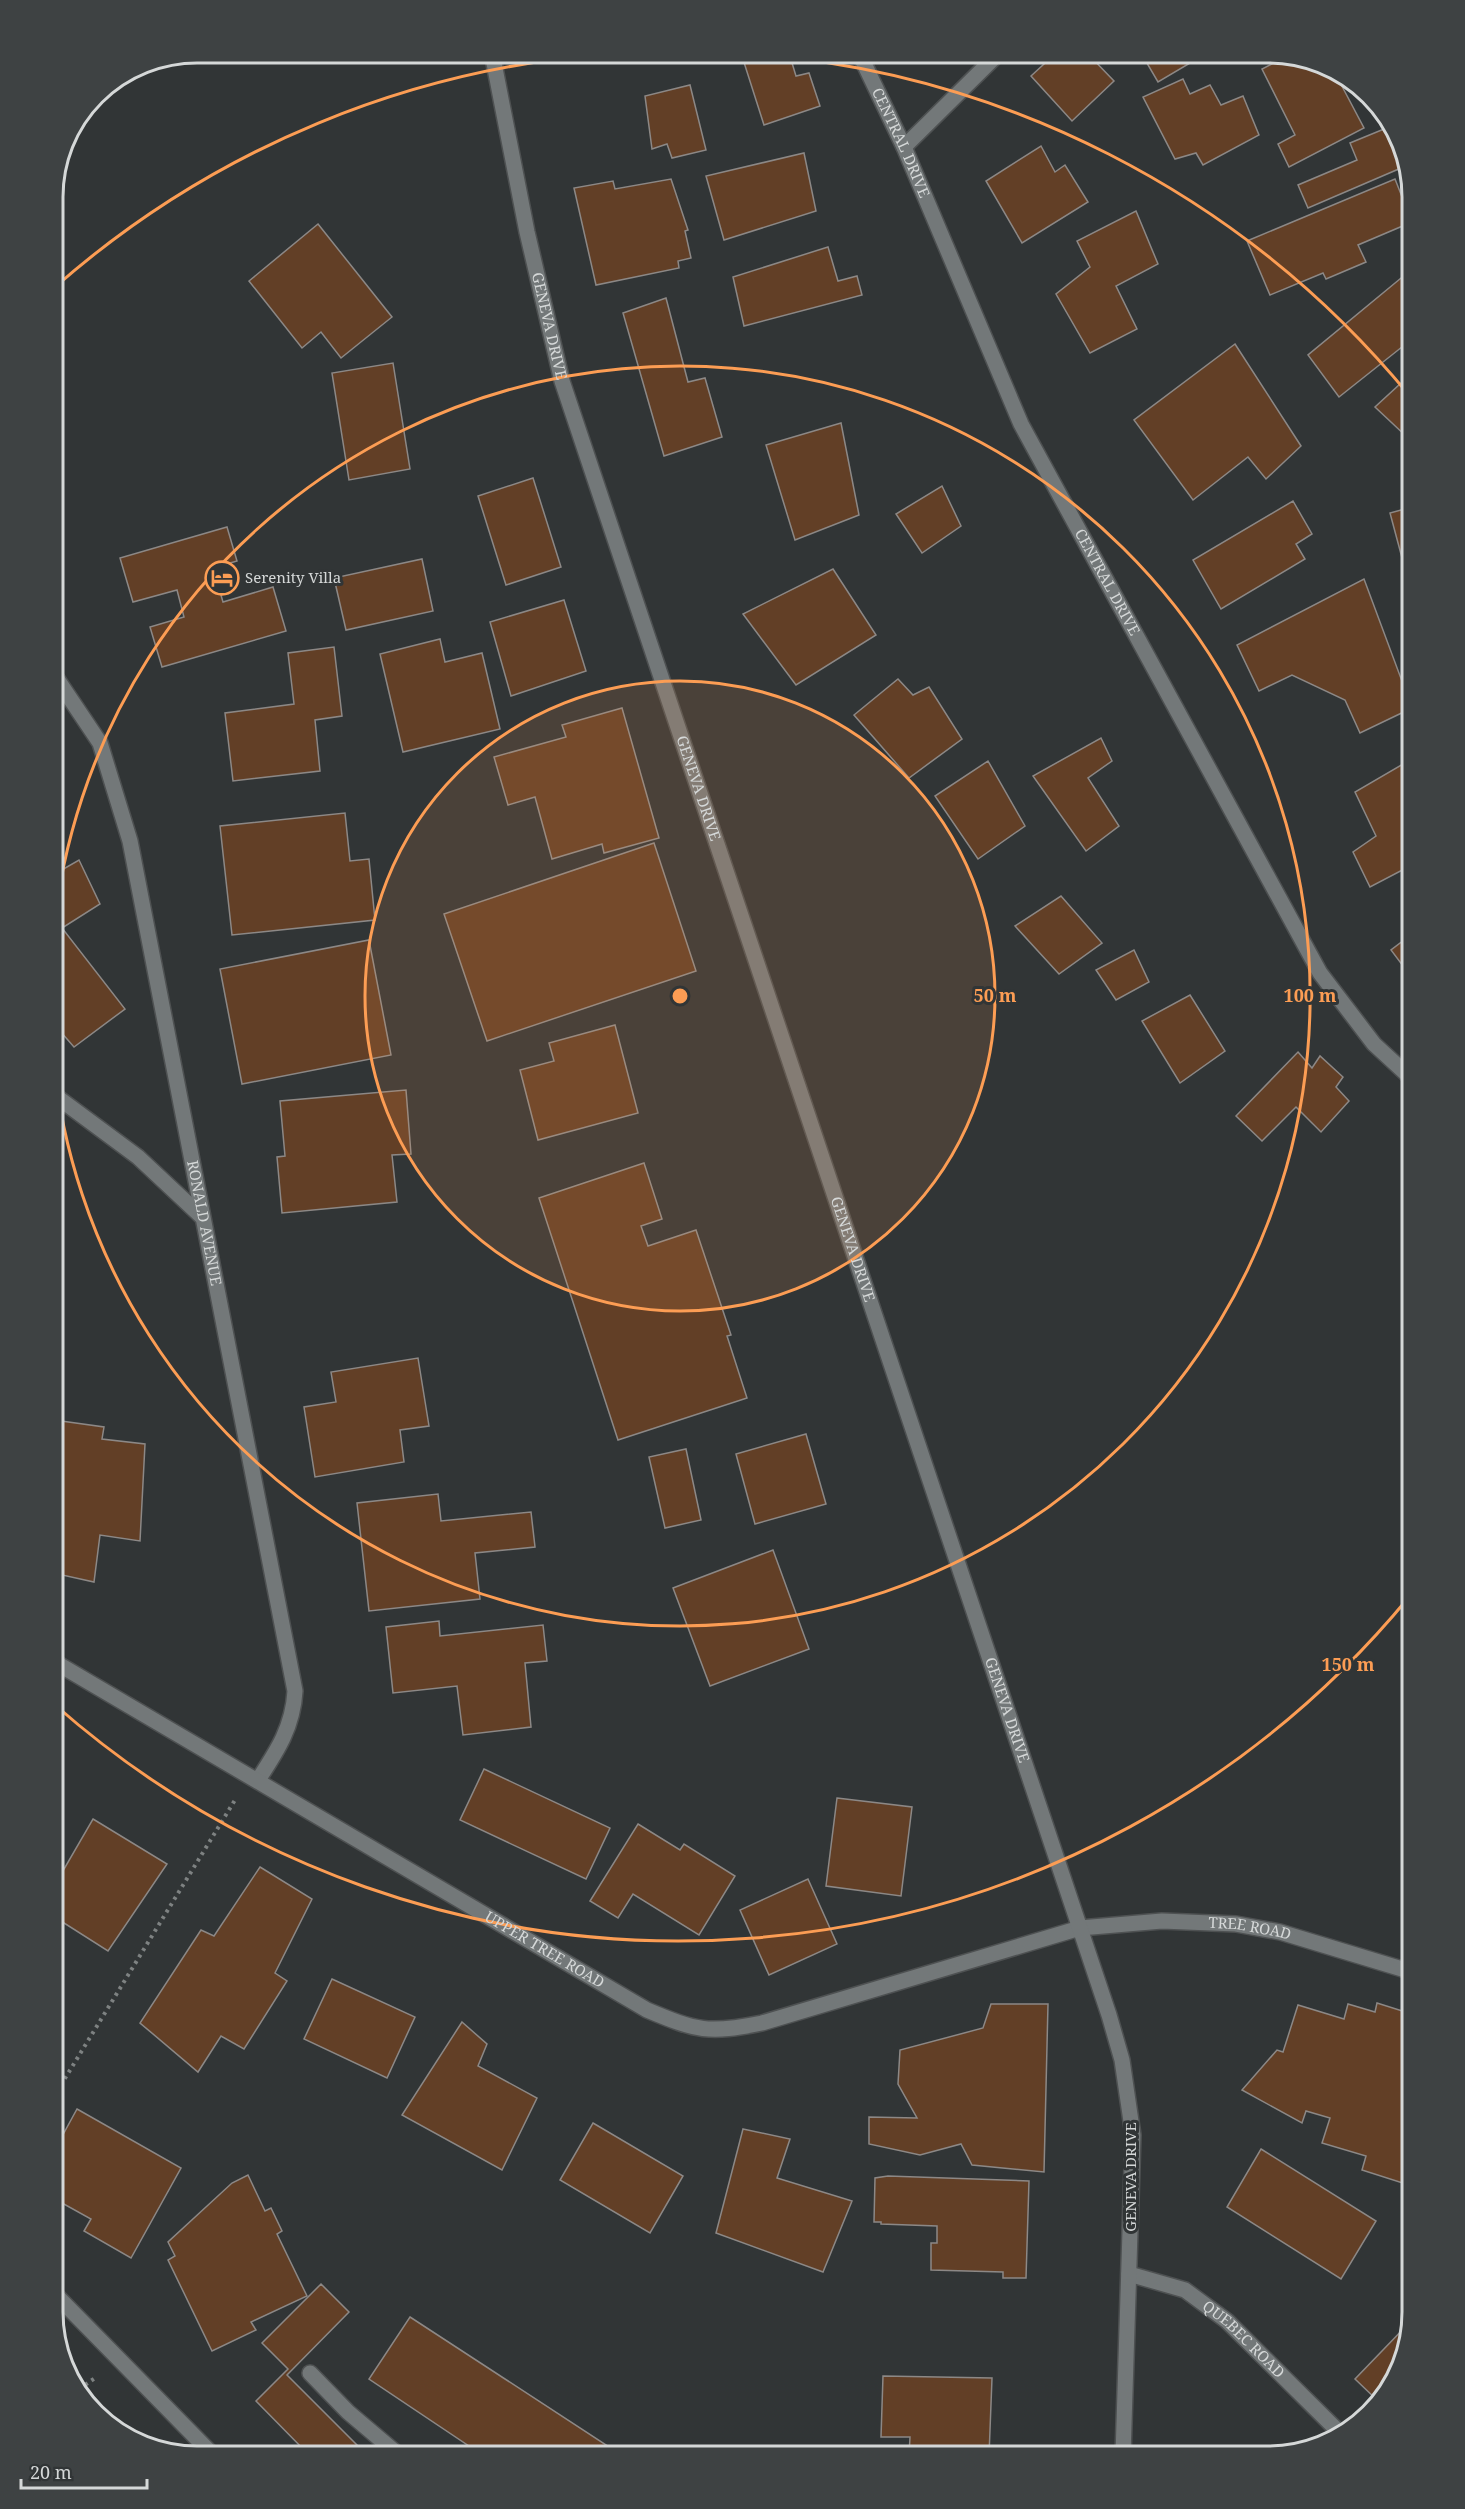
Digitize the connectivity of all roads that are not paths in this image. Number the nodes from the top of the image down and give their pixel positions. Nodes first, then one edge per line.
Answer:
1 (494, 63) edge
2 (864, 63) edge
3 (989, 63) edge
4 (904, 147) junction
5 (63, 688) edge
6 (1402, 1069) edge
7 (63, 1101) edge
8 (201, 1216) junction
9 (63, 1667) edge
10 (258, 1780) junction
11 (1080, 1928) junction
12 (1402, 1969) edge
13 (1129, 2274) junction
14 (63, 2303) edge
15 (310, 2373) dead end
16 (1335, 2428) edge
17 (204, 2446) edge
18 (388, 2446) edge
19 (1124, 2446) edge

1 - 11 street, GENEVA DRIVE
2 - 4 street, CENTRAL DRIVE
3 - 4 street
4 - 6 street, CENTRAL DRIVE
5 - 8 street, RONALD AVENUE
7 - 8 street
8 - 10 street, RONALD AVENUE
9 - 10 street, UPPER TREE ROAD
10 - 11 street, UPPER TREE ROAD
11 - 12 street, TREE ROAD
11 - 13 street, GENEVA DRIVE
13 - 16 street, QUEBEC ROAD
13 - 19 street, GENEVA DRIVE
14 - 17 street
15 - 18 street

